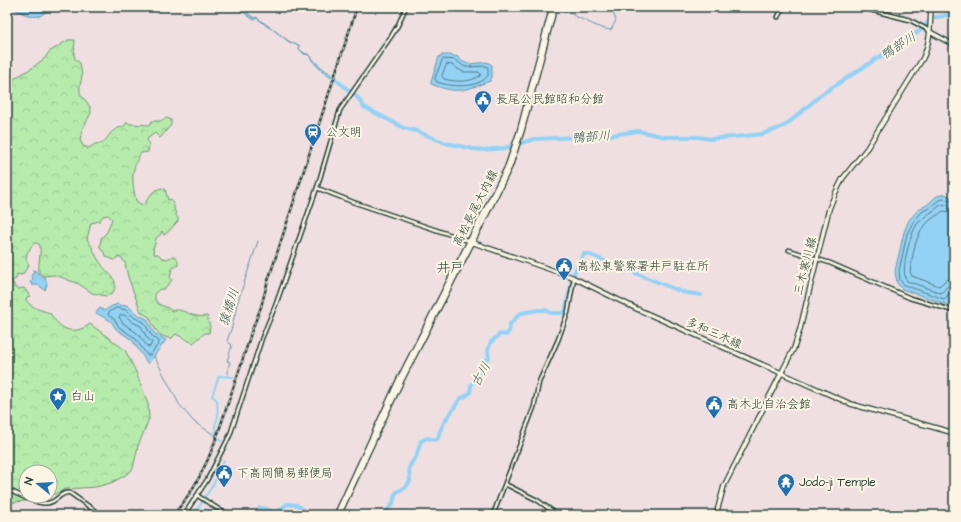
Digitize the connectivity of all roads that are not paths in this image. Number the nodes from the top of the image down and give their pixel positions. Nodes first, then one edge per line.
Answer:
1 (406, 7) edge
2 (554, 7) edge
3 (783, 7) edge
4 (859, 7) edge
5 (931, 7) edge
6 (778, 17) dead end
7 (929, 29) junction
8 (954, 45) edge
9 (317, 188) junction
10 (471, 242) junction
11 (789, 250) dead end
12 (818, 259) junction
13 (574, 278) junction
14 (954, 311) edge
15 (782, 374) junction
16 (954, 433) edge
17 (505, 484) junction
18 (7, 489) edge
19 (198, 496) junction
20 (101, 515) edge
21 (184, 515) edge
22 (228, 515) edge
23 (338, 515) edge
24 (493, 515) edge
25 (558, 515) edge
26 (716, 515) edge

1 - 9 street
2 - 10 main road, 高松長尾大内線
3 - 6 street
4 - 7 street
5 - 7 main road, 三木寒川線
7 - 8 main road
7 - 12 main road, 三木寒川線
9 - 10 street
9 - 19 street
10 - 13 main road, 多和三木線
10 - 23 main road, 高松長尾大内線
10 - 23 main road, 高松長尾大内線
11 - 12 street
12 - 14 street
12 - 15 main road, 三木寒川線
13 - 15 main road, 多和三木線
13 - 17 street
15 - 16 main road, 多和三木線
15 - 26 main road, 三木寒川線
17 - 24 street
17 - 25 street
18 - 20 street
19 - 21 street
19 - 22 street

